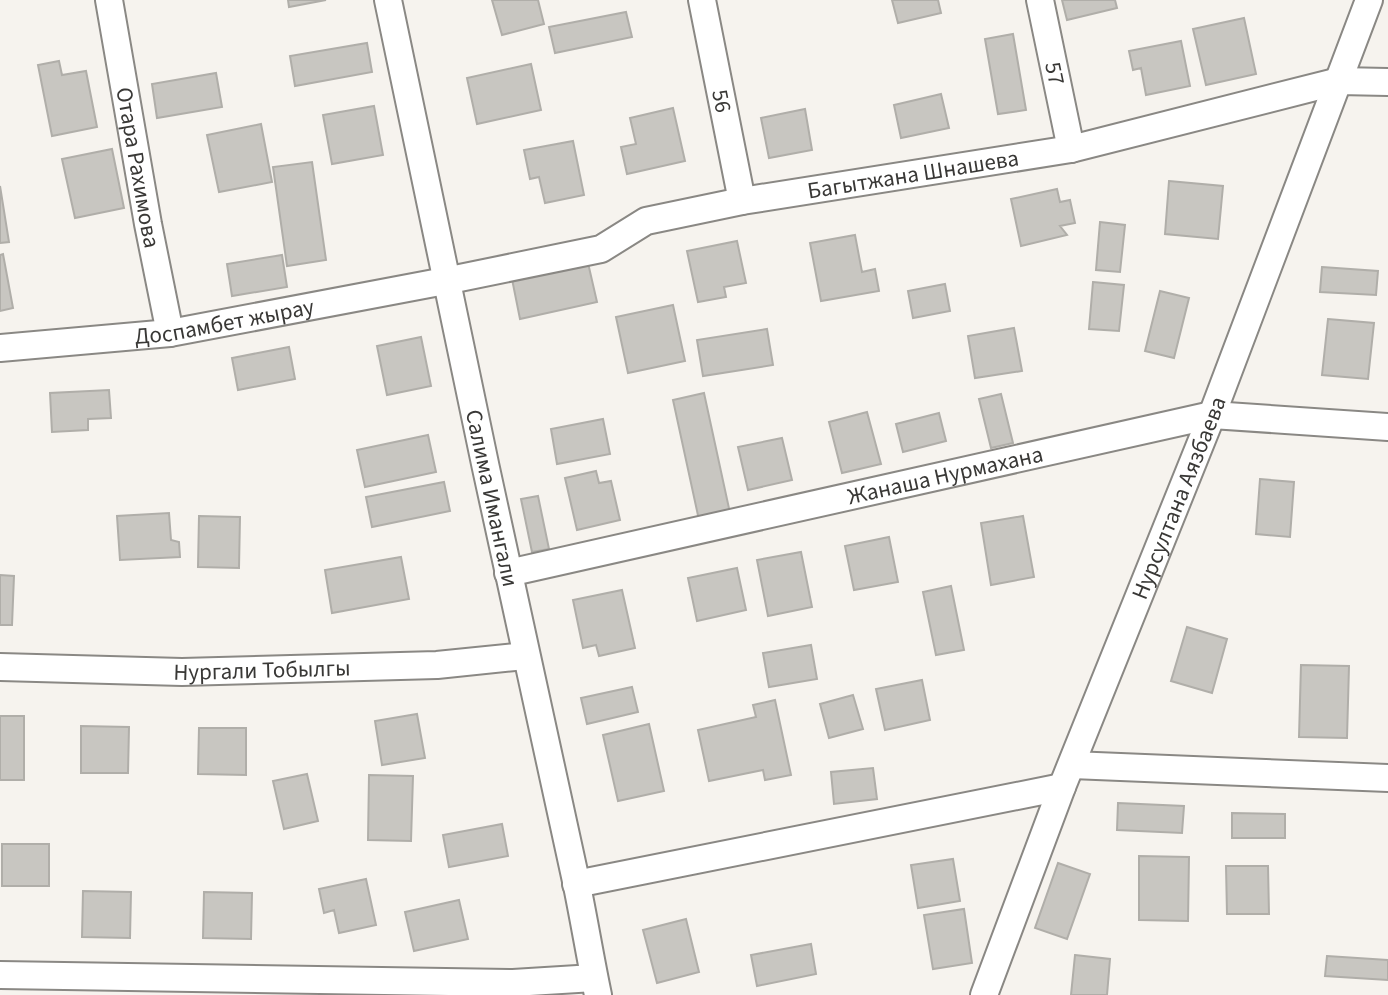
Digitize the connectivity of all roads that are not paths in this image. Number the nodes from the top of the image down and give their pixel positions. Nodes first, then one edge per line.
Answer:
1 (108, 0) edge
2 (388, 0) edge
3 (702, 0) edge
4 (1040, 0) edge
5 (1369, 0) edge
6 (1339, 81) junction
7 (1388, 82) edge
8 (1071, 149) junction
9 (742, 201) junction
10 (445, 281) junction
11 (170, 334) junction
12 (0, 348) edge
13 (1212, 415) junction
14 (1388, 427) edge
15 (508, 572) junction
16 (525, 656) junction
17 (0, 667) edge
18 (1067, 776) junction
19 (1388, 778) edge
20 (576, 884) junction
21 (0, 975) edge
22 (596, 986) edge
23 (984, 995) edge

1 - 11 street, Отара Рахимова
2 - 10 street, Салима Имангали
3 - 9 street, 56
4 - 8 street, 57
5 - 6 street, Нурсултана Аязбаева
6 - 7 street, Багытжана Шнашева
6 - 8 street, Багытжана Шнашева
6 - 13 street, Нурсултана Аязбаева
8 - 9 street, Багытжана Шнашева
9 - 10 street, Багытжана Шнашева
10 - 11 street, Доспамбет жырау
10 - 15 street, Салима Имангали
11 - 12 street, Доспамбет жырау
13 - 14 street, Жанаша Нурмахана
13 - 15 street, Жанаша Нурмахана
13 - 18 street, Нурсултана Аязбаева
15 - 16 street, Салима Имангали
16 - 17 street, Нургали Тобылгы
16 - 20 street, Салима Имангали
18 - 19 street
18 - 20 street
18 - 23 street, Нурсултана Аязбаева
20 - 22 street, Салима Имангали
21 - 22 street

